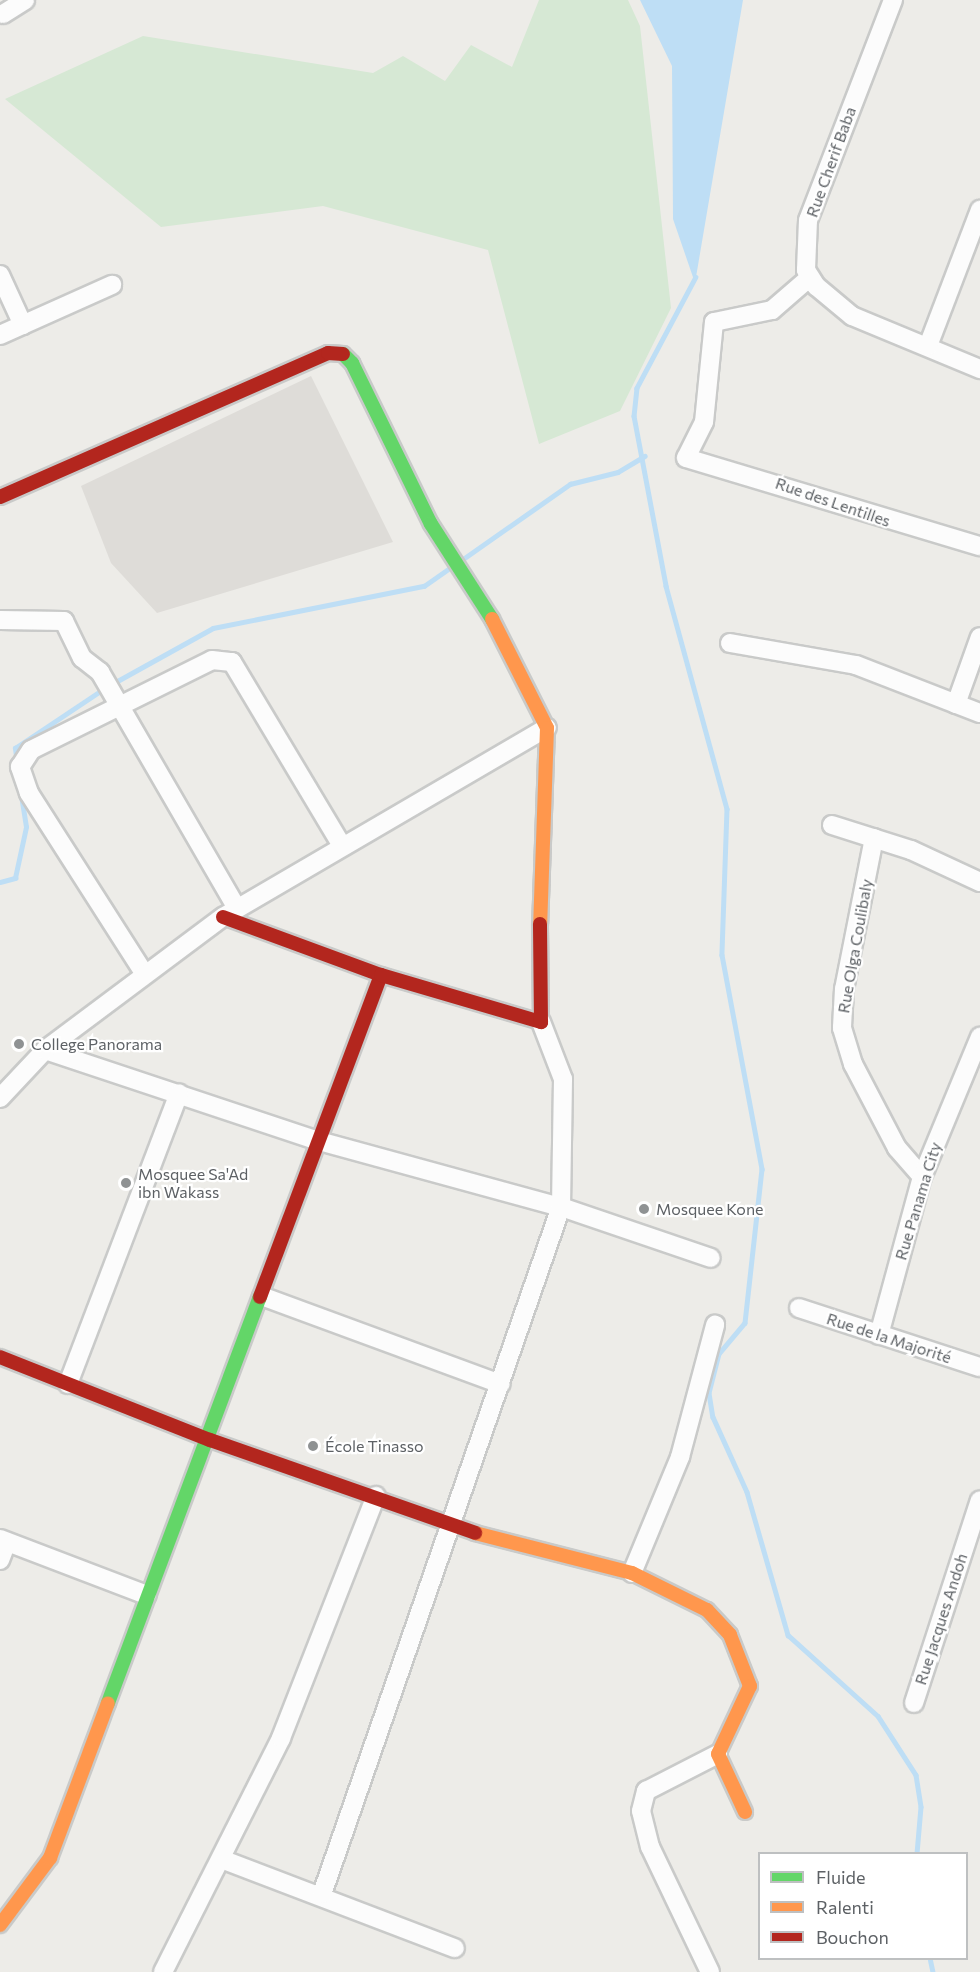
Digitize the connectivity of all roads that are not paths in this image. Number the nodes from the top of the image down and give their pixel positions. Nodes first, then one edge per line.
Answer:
1 (25, 0) edge
2 (893, 0) edge
3 (3, 14) dead end
4 (980, 210) edge
5 (0, 275) edge
6 (809, 278) junction
7 (112, 285) dead end
8 (23, 325) junction
9 (0, 335) edge
10 (928, 346) junction
11 (980, 369) edge
12 (0, 497) edge
13 (980, 546) edge
14 (0, 620) edge
15 (980, 638) edge
16 (730, 643) dead end
17 (956, 704) junction
18 (118, 708) junction
19 (980, 713) edge
20 (547, 728) junction
21 (832, 825) dead end
22 (874, 838) junction
23 (342, 846) junction
24 (980, 882) edge
25 (230, 912) junction
26 (144, 974) junction
27 (381, 975) junction
28 (541, 1022) junction
29 (980, 1037) edge
30 (45, 1050) junction
31 (179, 1094) junction
32 (0, 1098) edge
33 (319, 1141) junction
34 (922, 1177) junction
35 (561, 1207) junction
36 (711, 1258) dead end
37 (264, 1297) junction
38 (799, 1308) dead end
39 (715, 1326) dead end
40 (879, 1335) junction
41 (0, 1357) edge
42 (980, 1367) edge
43 (68, 1384) junction
44 (501, 1384) junction
45 (210, 1440) junction
46 (376, 1496) junction
47 (980, 1500) edge
48 (451, 1525) junction
49 (4, 1541) edge
50 (0, 1560) edge
51 (632, 1573) junction
52 (147, 1595) junction
53 (914, 1702) dead end
54 (718, 1754) junction
55 (745, 1812) dead end
56 (224, 1860) junction
57 (322, 1894) junction
58 (0, 1925) edge
59 (455, 1948) dead end
60 (163, 1972) edge
61 (710, 1972) edge

1 - 3 street
2 - 6 street, Rue Cherif Baba
4 - 10 street
5 - 8 street
6 - 10 street
6 - 13 street, Rue des Lentilles
7 - 8 street
8 - 9 street
10 - 11 street
12 - 20 street
14 - 18 street
15 - 17 street
16 - 17 street
17 - 19 street
18 - 23 street
18 - 25 street
18 - 26 street
20 - 23 street
20 - 28 street
21 - 22 street
22 - 24 street
22 - 34 street, Rue Olga Coulibaly
23 - 25 street
25 - 26 street
25 - 27 street
26 - 30 street
27 - 28 street
27 - 33 street
28 - 35 street
29 - 34 street, Rue Panama City
30 - 31 street
30 - 32 street
31 - 33 street
31 - 43 street
33 - 35 street
33 - 37 street
34 - 40 street, Rue Panama City
35 - 36 street
35 - 44 street
37 - 44 street
37 - 45 street
38 - 40 street, Rue de la Majorité
39 - 51 street
40 - 42 street, Rue de la Majorité
41 - 43 street
43 - 45 street
44 - 48 street
45 - 46 street
45 - 52 street
46 - 48 street
46 - 56 street
47 - 53 street, Rue Jacques Andoh
48 - 51 street
48 - 57 street
49 - 50 street
49 - 52 street
51 - 54 street
52 - 58 street
54 - 55 street
54 - 61 street
56 - 57 street
56 - 60 street
57 - 59 street

